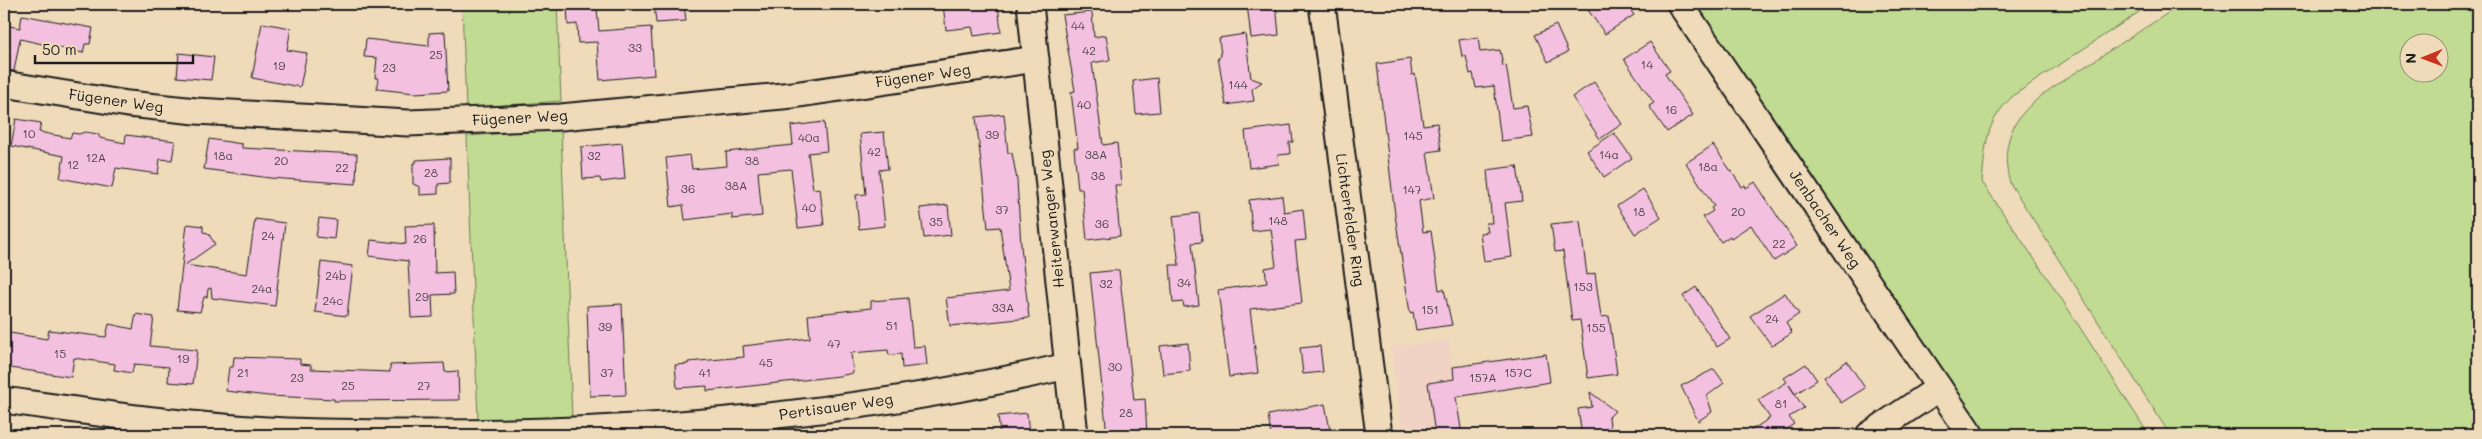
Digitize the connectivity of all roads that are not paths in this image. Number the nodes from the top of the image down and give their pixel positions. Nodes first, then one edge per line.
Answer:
1 (1030, 4) edge
2 (1322, 4) edge
3 (1680, 4) edge
4 (1036, 59) junction
5 (4, 84) edge
6 (1067, 366) junction
7 (1939, 388) junction
8 (4, 400) edge
9 (1075, 435) edge
10 (1379, 435) edge
11 (1869, 435) edge
12 (1970, 435) edge

1 - 4 street, Heiterwanger Weg
2 - 10 street, Lichterfelder Ring
3 - 7 street, Jenbacher Weg
4 - 5 street, Fügener Weg
4 - 6 street, Heiterwanger Weg
6 - 8 street, Pertisauer Weg
6 - 9 street, Heiterwanger Weg
7 - 11 street
7 - 12 street, Jenbacher Weg

